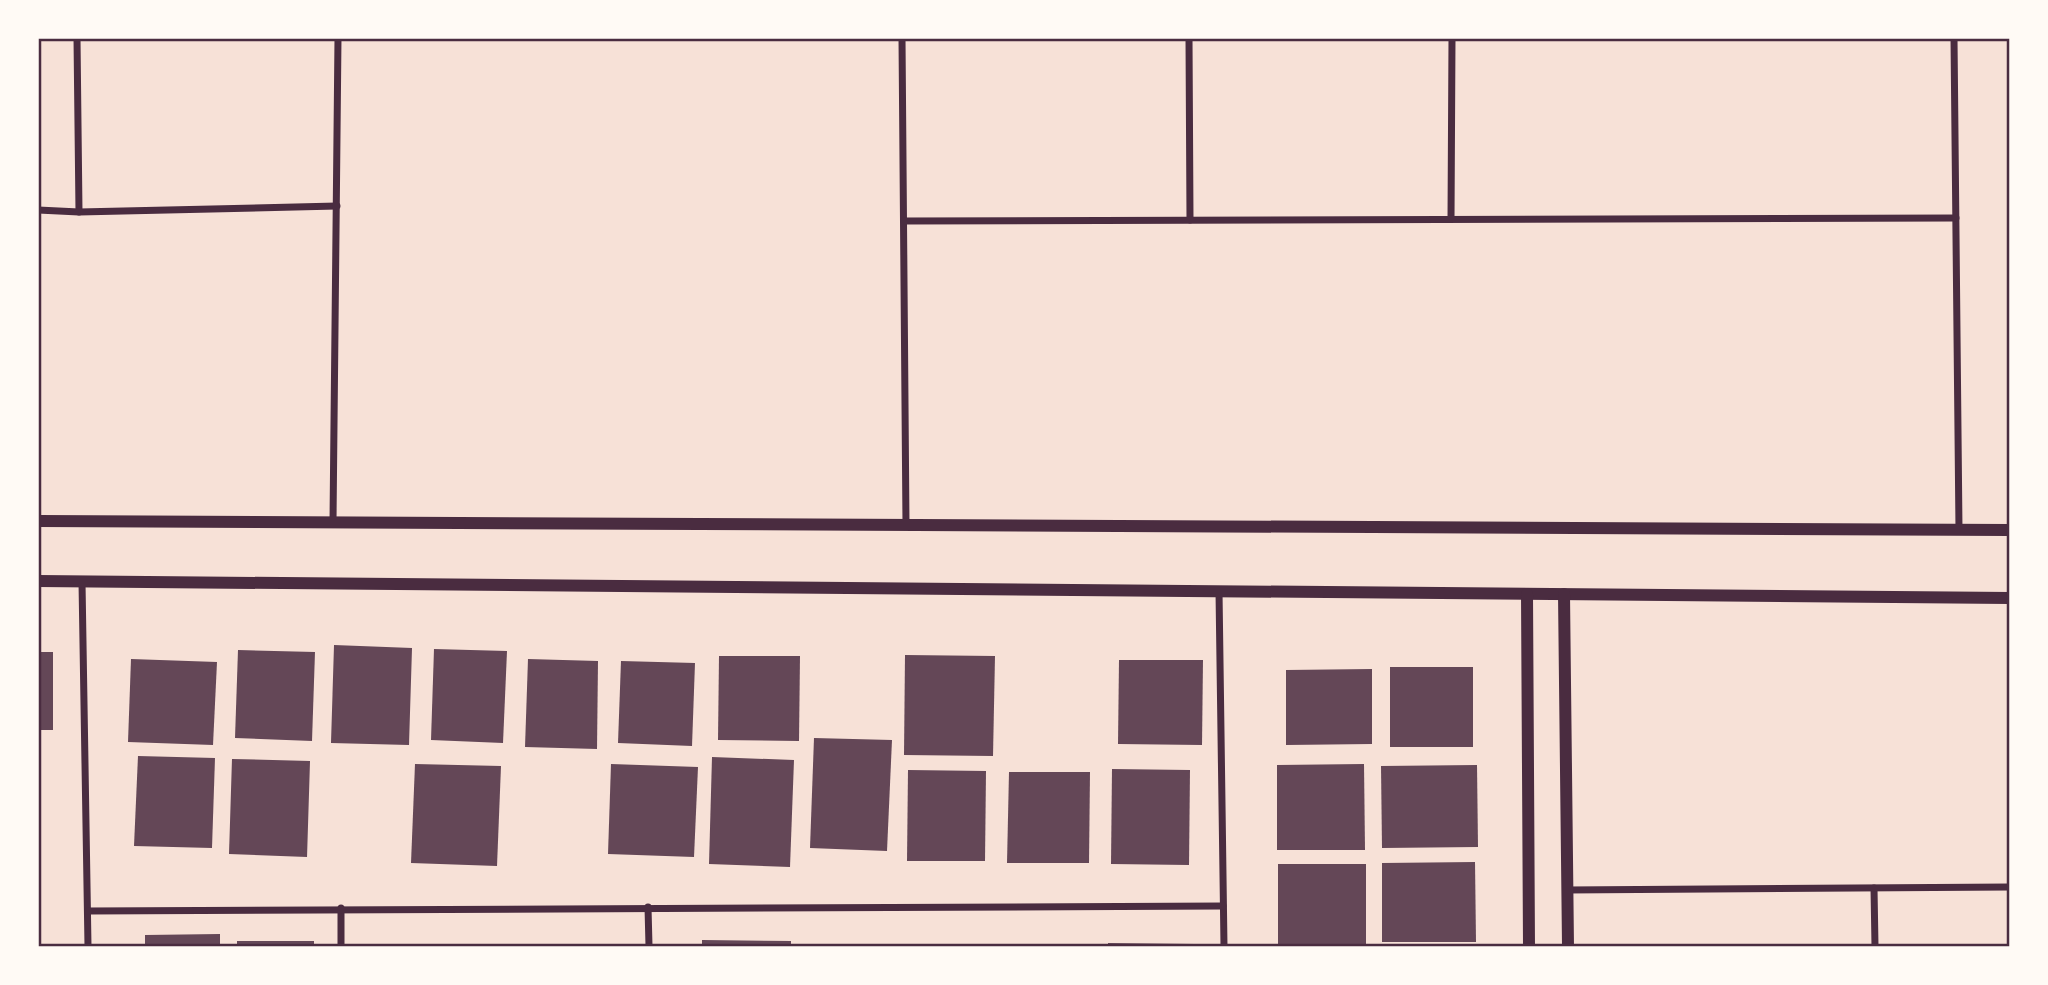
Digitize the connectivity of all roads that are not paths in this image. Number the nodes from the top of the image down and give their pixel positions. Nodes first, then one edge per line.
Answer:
1 (77, 38) edge
2 (338, 38) edge
3 (902, 38) edge
4 (1189, 38) edge
5 (1452, 38) edge
6 (1954, 38) edge
7 (337, 206) junction
8 (38, 211) edge
9 (79, 212) junction
10 (1956, 218) junction
11 (1451, 219) junction
12 (1189, 220) junction
13 (904, 221) junction
14 (38, 521) edge
15 (333, 522) junction
16 (906, 524) junction
17 (1959, 530) junction
18 (2010, 530) edge
19 (38, 581) edge
20 (82, 582) junction
21 (1219, 591) junction
22 (1527, 594) junction
23 (1564, 594) junction
24 (2010, 598) edge
25 (2010, 887) edge
26 (1874, 888) junction
27 (1567, 890) junction
28 (1223, 906) junction
29 (341, 908) junction
30 (649, 908) junction
31 (88, 911) junction
32 (88, 947) edge
33 (341, 947) edge
34 (649, 947) edge
35 (1224, 947) edge
36 (1529, 947) edge
37 (1568, 947) edge
38 (1875, 947) edge

1 - 9 street
2 - 7 street
3 - 13 street
4 - 12 street
5 - 11 street
6 - 10 street
7 - 9 street
7 - 15 street
8 - 9 street
10 - 11 street
10 - 17 street
11 - 12 street
12 - 13 street
13 - 16 street
14 - 15 street
15 - 16 street
16 - 17 street
17 - 18 street
19 - 20 street
20 - 21 street
20 - 31 street
21 - 22 street
21 - 28 street
22 - 23 street
22 - 36 street
23 - 24 street
23 - 27 street
25 - 26 street
26 - 27 street
26 - 38 street
27 - 37 street
28 - 30 street
28 - 35 street
29 - 30 street
29 - 31 street
29 - 33 street
30 - 34 street
31 - 32 street

